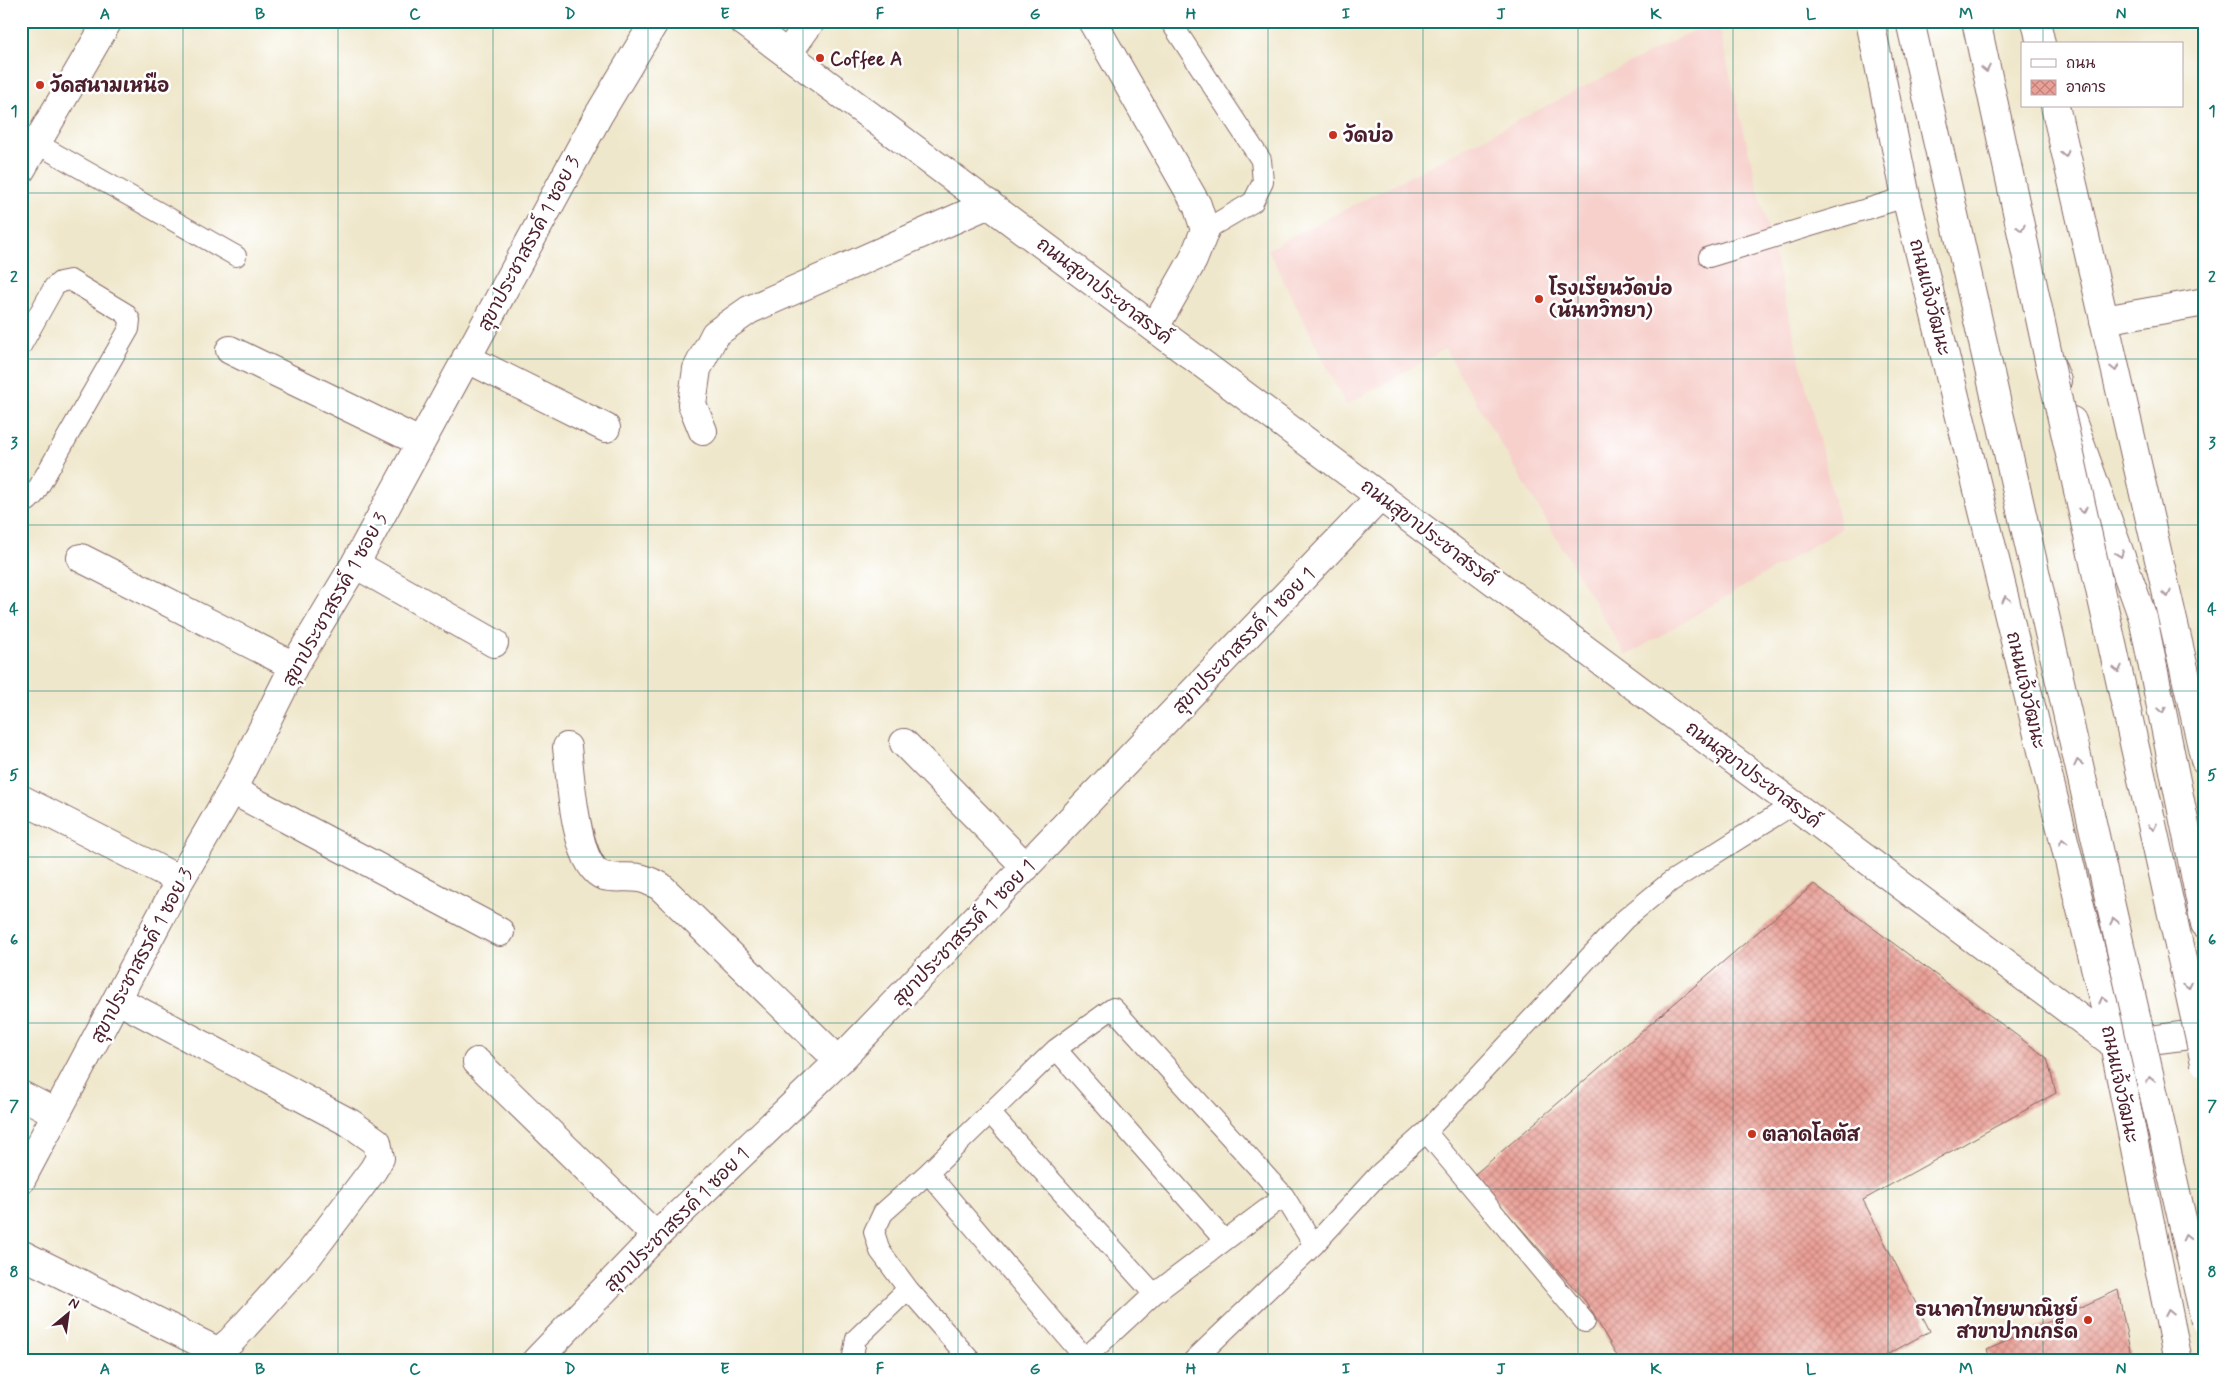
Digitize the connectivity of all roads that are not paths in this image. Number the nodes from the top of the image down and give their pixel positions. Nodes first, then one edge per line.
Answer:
1 (108, 21) edge
2 (654, 21) edge
3 (743, 21) edge
4 (812, 21) edge
5 (1092, 21) edge
6 (1170, 21) edge
7 (1870, 21) edge
8 (1910, 21) edge
9 (1976, 21) edge
10 (2036, 21) edge
11 (2041, 42) edge
12 (788, 53) junction
13 (2055, 108) edge
14 (36, 144) junction
15 (21, 170) edge
16 (1906, 197) junction
17 (989, 204) junction
18 (1205, 230) junction
19 (236, 256) dead end
20 (1709, 257) dead end
21 (2205, 302) edge
22 (2104, 320) junction
23 (1155, 327) junction
24 (21, 346) edge
25 (230, 350) dead end
26 (466, 358) junction
27 (2049, 360) junction
28 (606, 428) dead end
29 (703, 431) dead end
30 (420, 442) junction
31 (1381, 496) junction
32 (21, 503) edge
33 (81, 558) dead end
34 (355, 564) junction
35 (494, 643) dead end
36 (294, 666) junction
37 (904, 743) dead end
38 (567, 747) dead end
39 (2205, 760) edge
40 (232, 790) junction
41 (21, 798) edge
42 (1794, 804) junction
43 (1026, 867) junction
44 (180, 880) junction
45 (2205, 924) edge
46 (500, 932) dead end
47 (118, 1000) junction
48 (2205, 1032) edge
49 (2114, 1044) junction
50 (1056, 1049) junction
51 (840, 1061) junction
52 (477, 1062) dead end
53 (2205, 1063) edge
54 (21, 1095) edge
55 (56, 1113) junction
56 (990, 1113) junction
57 (1426, 1132) junction
58 (928, 1173) junction
59 (21, 1180) edge
60 (1284, 1196) junction
61 (656, 1236) junction
62 (1224, 1240) junction
63 (1314, 1245) junction
64 (21, 1254) edge
65 (908, 1288) junction
66 (1154, 1294) junction
67 (2205, 1320) edge
68 (1586, 1322) dead end
69 (212, 1356) edge
70 (1083, 1360) edge
71 (536, 1361) edge
72 (852, 1361) edge
73 (971, 1361) edge
74 (1193, 1361) edge
75 (2178, 1361) edge

1 - 14 street
2 - 26 street, สุขาประชาสรรค์ 1 ซอย 3
3 - 12 street, ถนนสุขาประชาสรรค์
4 - 12 street
5 - 18 street
6 - 18 lane
7 - 16 street, ถนนแจ้งวัฒนะ
67 -> 8 street, ถนนแจ้งวัฒนะ, bridge
9 -> 27 street
10 - 11 street
12 - 17 street, ถนนสุขาประชาสรรค์
13 -> 22 street
14 - 15 street
14 - 19 lane
16 - 20 lane
49 -> 16 street, ถนนแจ้งวัฒนะ
17 - 23 street, ถนนสุขาประชาสรรค์
17 - 29 street
18 - 23 street
21 - 22 street
22 -> 39 street
23 - 31 street, ถนนสุขาประชาสรรค์
24 - 32 lane
25 - 30 street
26 - 28 street
26 - 30 street, สุขาประชาสรรค์ 1 ซอย 3
27 -> 45 street, bridge
27 -> 53 street, bridge
30 - 34 street, สุขาประชาสรรค์ 1 ซอย 3
31 - 42 street, ถนนสุขาประชาสรรค์
31 - 43 street, สุขาประชาสรรค์ 1 ซอย 1
33 - 36 street
34 - 35 street
34 - 36 street, สุขาประชาสรรค์ 1 ซอย 3
36 - 40 street, สุขาประชาสรรค์ 1 ซอย 3
37 - 43 street
38 - 51 street
40 - 44 street, สุขาประชาสรรค์ 1 ซอย 3
40 - 46 street
41 - 44 street
42 - 49 street, ถนนสุขาประชาสรรค์
42 - 57 lane
43 - 51 street, สุขาประชาสรรค์ 1 ซอย 1
44 - 47 street, สุขาประชาสรรค์ 1 ซอย 3
47 - 55 street, สุขาประชาสรรค์ 1 ซอย 3
47 - 69 street
48 - 49 street
75 -> 49 street, ถนนแจ้งวัฒนะ
50 - 56 lane
50 - 60 lane
50 - 62 lane
51 - 61 street, สุขาประชาสรรค์ 1 ซอย 1
52 - 61 street
54 - 55 street
55 - 59 street, สุขาประชาสรรค์ 1 ซอย 3
56 - 58 lane
56 - 66 lane
57 - 63 lane
57 - 68 lane
58 - 65 lane
58 - 70 lane
60 - 62 lane
60 - 63 lane
61 - 71 street, สุขาประชาสรรค์ 1 ซอย 1
62 - 66 lane
63 - 74 lane
64 - 69 street
65 - 72 lane
65 - 73 lane
66 - 70 lane

